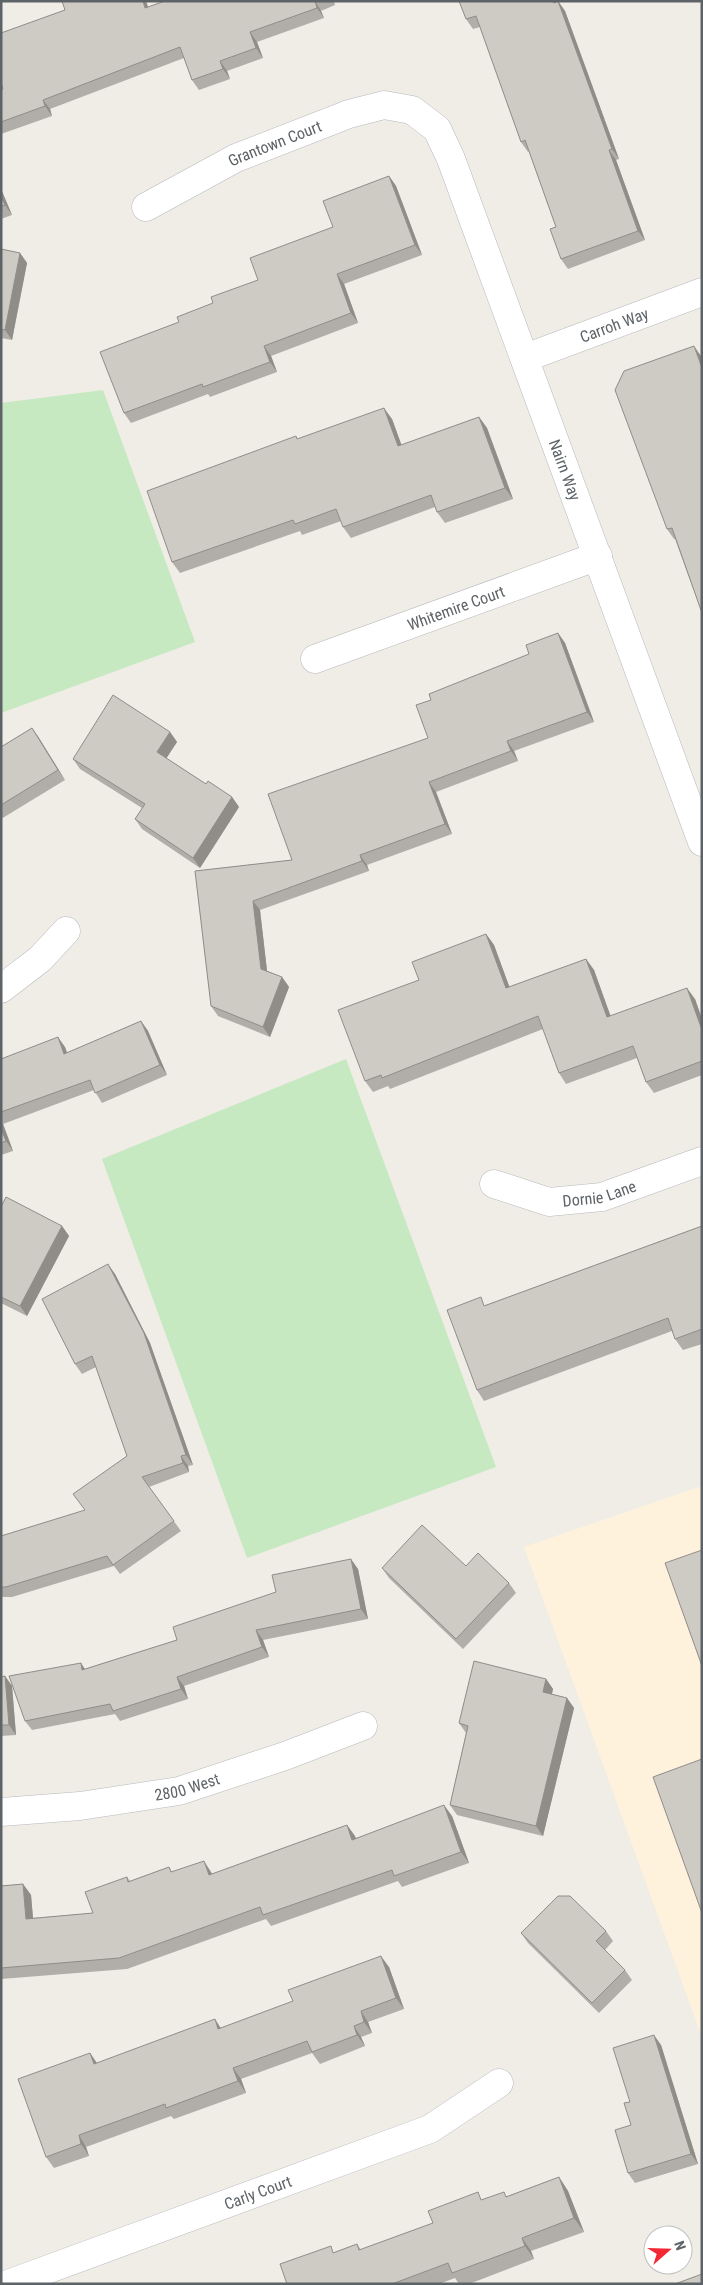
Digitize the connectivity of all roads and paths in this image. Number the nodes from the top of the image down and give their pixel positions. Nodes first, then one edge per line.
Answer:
1 (412, 110) joint
2 (146, 207) dead end
3 (702, 292) edge
4 (525, 358) junction
5 (598, 556) junction
6 (314, 659) dead end
7 (702, 842) edge
8 (66, 930) dead end
9 (1, 989) edge
10 (702, 1161) edge
11 (494, 1184) dead end
12 (363, 1726) dead end
13 (1, 1812) edge
14 (500, 2083) dead end
15 (8, 2284) edge

1 - 2 street, Grantown Court
1 - 4 street, Nairn Way
3 - 4 street, Carroh Way
4 - 5 street, Nairn Way
5 - 6 street, Whitemire Court
5 - 7 street, Nairn Way
8 - 9 street
10 - 11 street, Dornie Lane
12 - 13 street, 2800 West
14 - 15 street, Carly Court

